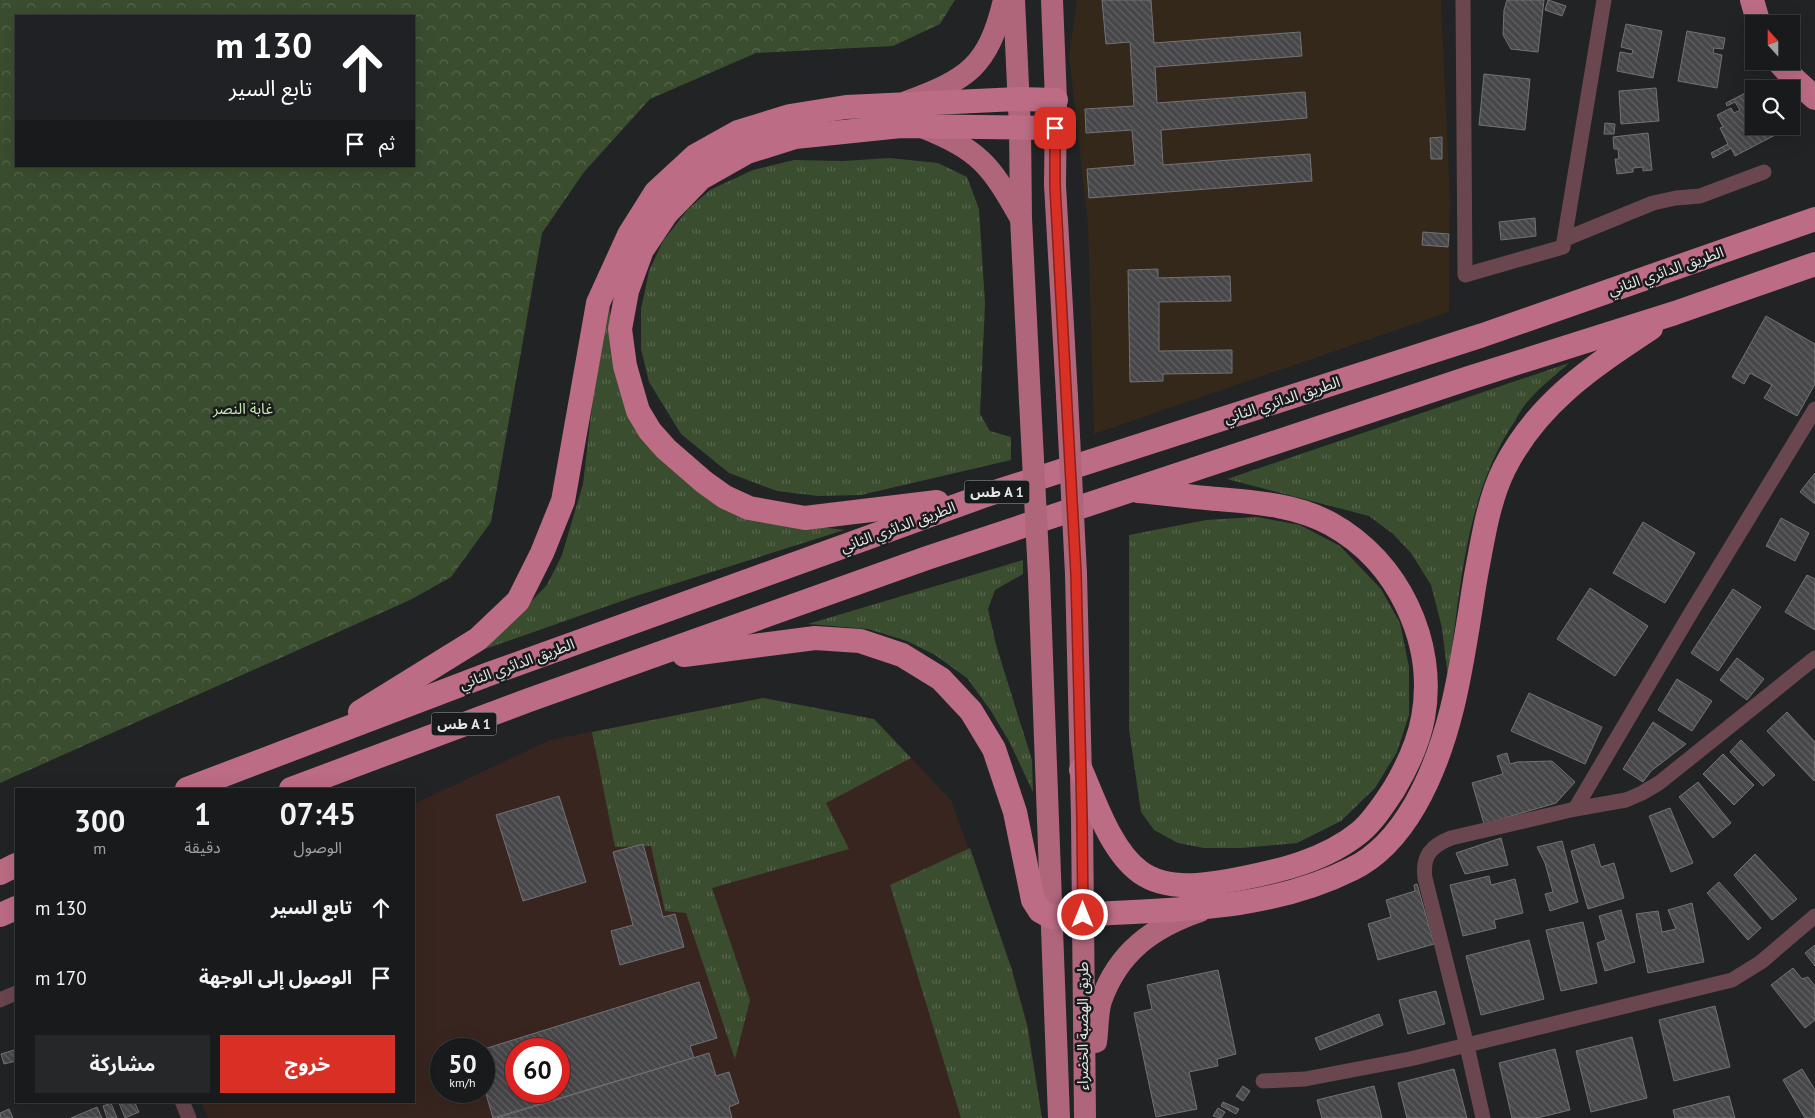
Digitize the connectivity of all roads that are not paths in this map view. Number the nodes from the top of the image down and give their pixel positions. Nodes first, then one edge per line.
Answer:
1 (1004, 0) edge
2 (1014, 0) edge
3 (1052, 0) edge
4 (1463, 0) edge
5 (1604, 0) edge
6 (1752, 0) edge
7 (1756, 15) edge
8 (1786, 70) edge
9 (1815, 98) edge
10 (1019, 99) junction
11 (1056, 100) junction
12 (903, 103) junction
13 (921, 126) junction
14 (1020, 128) junction
15 (1055, 128) junction
16 (1764, 172) dead end
17 (1021, 218) junction
18 (1815, 219) edge
19 (1564, 239) junction
20 (1815, 264) edge
21 (1675, 313) junction
22 (1815, 409) edge
23 (1129, 490) junction
24 (986, 495) junction
25 (638, 661) junction
26 (1812, 666) edge
27 (314, 740) junction
28 (1081, 770) junction
29 (190, 788) edge
30 (294, 788) edge
31 (1575, 809) junction
32 (15, 866) edge
33 (0, 873) edge
34 (15, 908) edge
35 (1209, 908) junction
36 (1083, 915) junction
37 (0, 916) edge
38 (1815, 916) edge
39 (1051, 917) junction
40 (15, 993) edge
41 (0, 1000) edge
42 (1467, 1046) junction
43 (1263, 1081) dead end
44 (183, 1103) edge
45 (189, 1118) edge
46 (1058, 1118) edge
47 (1086, 1118) edge
48 (1483, 1118) edge

1 - 12 main road
2 - 10 main road, طريق الهضبة الخضراء
3 - 11 main road, طريق الهضبة الخضراء
4 - 19 street
5 - 19 street
6 - 7 highway
8 - 9 highway
10 - 11 highway
10 - 12 highway
10 - 14 main road, طريق الهضبة الخضراء
11 - 15 main road, طريق الهضبة الخضراء
12 - 27 highway
13 - 14 highway
13 - 17 main road
13 - 24 highway
14 - 15 highway
14 - 17 main road, طريق الهضبة الخضراء
15 - 28 main road, طريق الهضبة الخضراء, bridge
16 - 19 street
17 - 39 main road, طريق الهضبة الخضراء, bridge
18 - 24 highway, الطريق الدائري الثاني / طس A 1
20 - 21 highway
21 - 23 highway, طس A 1
21 - 35 highway
22 - 31 street
23 - 25 highway, طس A 1
23 - 28 highway
24 - 27 highway, الطريق الدائري الثاني / طس A 1
25 - 30 highway, طس A 1
25 - 39 highway
26 - 31 street
27 - 29 highway, الطريق الدائري الثاني / طس A 1
28 - 36 main road, طريق الهضبة الخضراء
31 - 42 street
32 - 33 highway
34 - 37 highway
35 - 36 highway
35 - 47 main road
36 - 39 highway
36 - 47 main road, طريق الهضبة الخضراء
38 - 42 street
39 - 46 main road, طريق الهضبة الخضراء
40 - 41 street
42 - 43 street
42 - 48 street
44 - 45 street

